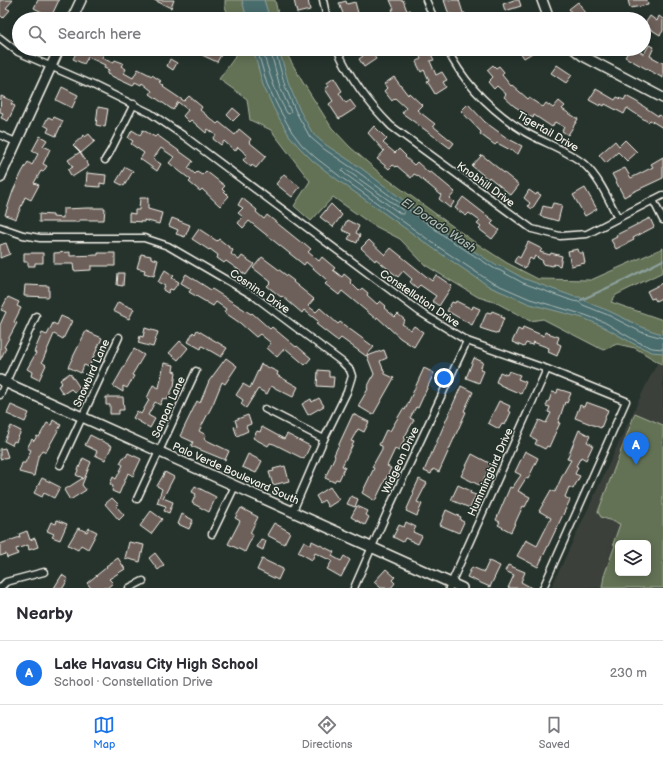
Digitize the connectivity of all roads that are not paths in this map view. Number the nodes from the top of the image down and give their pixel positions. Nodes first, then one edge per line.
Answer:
1 (81, 0) edge
2 (323, 0) edge
3 (426, 0) edge
4 (542, 0) edge
5 (75, 12) edge
6 (326, 12) edge
7 (431, 12) edge
8 (546, 12) edge
9 (0, 38) edge
10 (12, 47) edge
11 (27, 56) edge
12 (55, 56) edge
13 (341, 56) edge
14 (450, 56) edge
15 (583, 56) edge
16 (51, 66) junction
17 (663, 98) edge
18 (134, 104) junction
19 (0, 134) edge
20 (16, 142) junction
21 (104, 160) dead end
22 (0, 178) edge
23 (663, 195) edge
24 (653, 200) junction
25 (618, 218) junction
26 (663, 220) edge
27 (0, 227) edge
28 (36, 316) dead end
29 (119, 337) dead end
30 (467, 341) junction
31 (547, 369) junction
32 (196, 371) dead end
33 (3, 381) edge
34 (0, 396) edge
35 (265, 409) dead end
36 (82, 417) junction
37 (324, 439) junction
38 (159, 452) junction
39 (60, 465) dead end
40 (235, 486) junction
41 (137, 499) dead end
42 (293, 511) junction
43 (212, 534) dead end
44 (372, 548) junction
45 (44, 572) dead end
46 (143, 581) dead end
47 (450, 586) edge
48 (0, 588) edge
49 (129, 588) edge
50 (354, 588) edge
51 (462, 588) edge
52 (543, 588) edge

1 - 5 main road
2 - 6 street
3 - 7 street
4 - 8 main road
9 - 10 street, Constellation Drive
11 - 16 street, Constellation Drive
12 - 16 main road
13 - 25 street, Knobhill Drive
14 - 25 street, Tigertail Drive
15 - 17 main road
16 - 18 street, Constellation Drive
16 - 20 main road
18 - 21 street
18 - 30 street, Constellation Drive
19 - 20 street
20 - 22 main road
23 - 24 street, Knobhill Drive
24 - 25 street, Knobhill Drive
24 - 26 street
27 - 37 street, Cosnina Drive
28 - 33 street
29 - 36 street, Snowbird Lane
30 - 31 street, Constellation Drive
30 - 44 street, Widgeon Drive
31 - 47 street, Hummingbird Drive
31 - 52 street, Constellation Drive
32 - 38 street, Sanpan Lane
33 - 34 street
33 - 36 main road, Palo Verde Boulevard South
35 - 37 street
36 - 38 main road, Palo Verde Boulevard South
36 - 39 street, Snowbird Lane
37 - 42 street, Cosnina Drive
38 - 40 main road, Palo Verde Boulevard South
38 - 41 street, Sanpan Lane
40 - 42 main road, Palo Verde Boulevard South
40 - 43 street
42 - 44 main road, Palo Verde Boulevard South
44 - 47 main road, Palo Verde Boulevard South
44 - 50 street, Widgeon Drive
45 - 48 street
46 - 49 street
47 - 51 main road, Palo Verde Boulevard South

